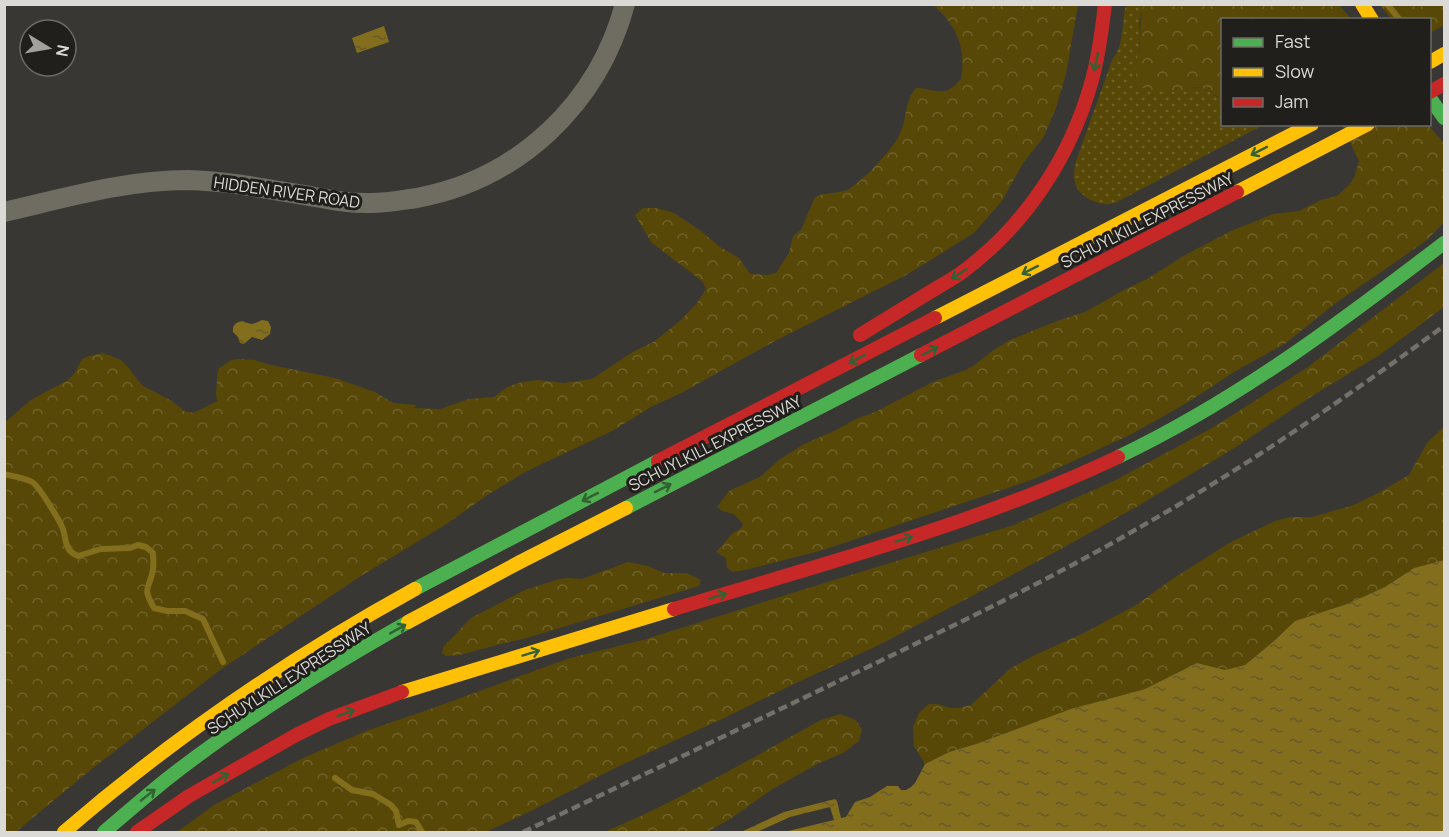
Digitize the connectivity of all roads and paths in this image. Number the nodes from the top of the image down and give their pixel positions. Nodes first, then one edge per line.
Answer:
1 (625, 4) edge
2 (1107, 4) edge
3 (1362, 4) edge
4 (1371, 18) edge
5 (1431, 99) edge
6 (1444, 118) edge
7 (1308, 126) edge
8 (1364, 126) edge
9 (4, 212) edge
10 (1444, 243) edge
11 (850, 341) dead end
12 (801, 372) dead end
13 (642, 470) junction
14 (64, 832) edge
15 (104, 832) edge
16 (137, 832) edge

1 - 9 street, HIDDEN RIVER ROAD
2 -> 11 main road
3 - 4 main road
5 - 6 main road
7 -> 13 main road, SCHUYLKILL EXPRESSWAY
15 -> 8 main road, SCHUYLKILL EXPRESSWAY
16 -> 10 main road
12 - 13 main road
13 -> 14 main road, SCHUYLKILL EXPRESSWAY

